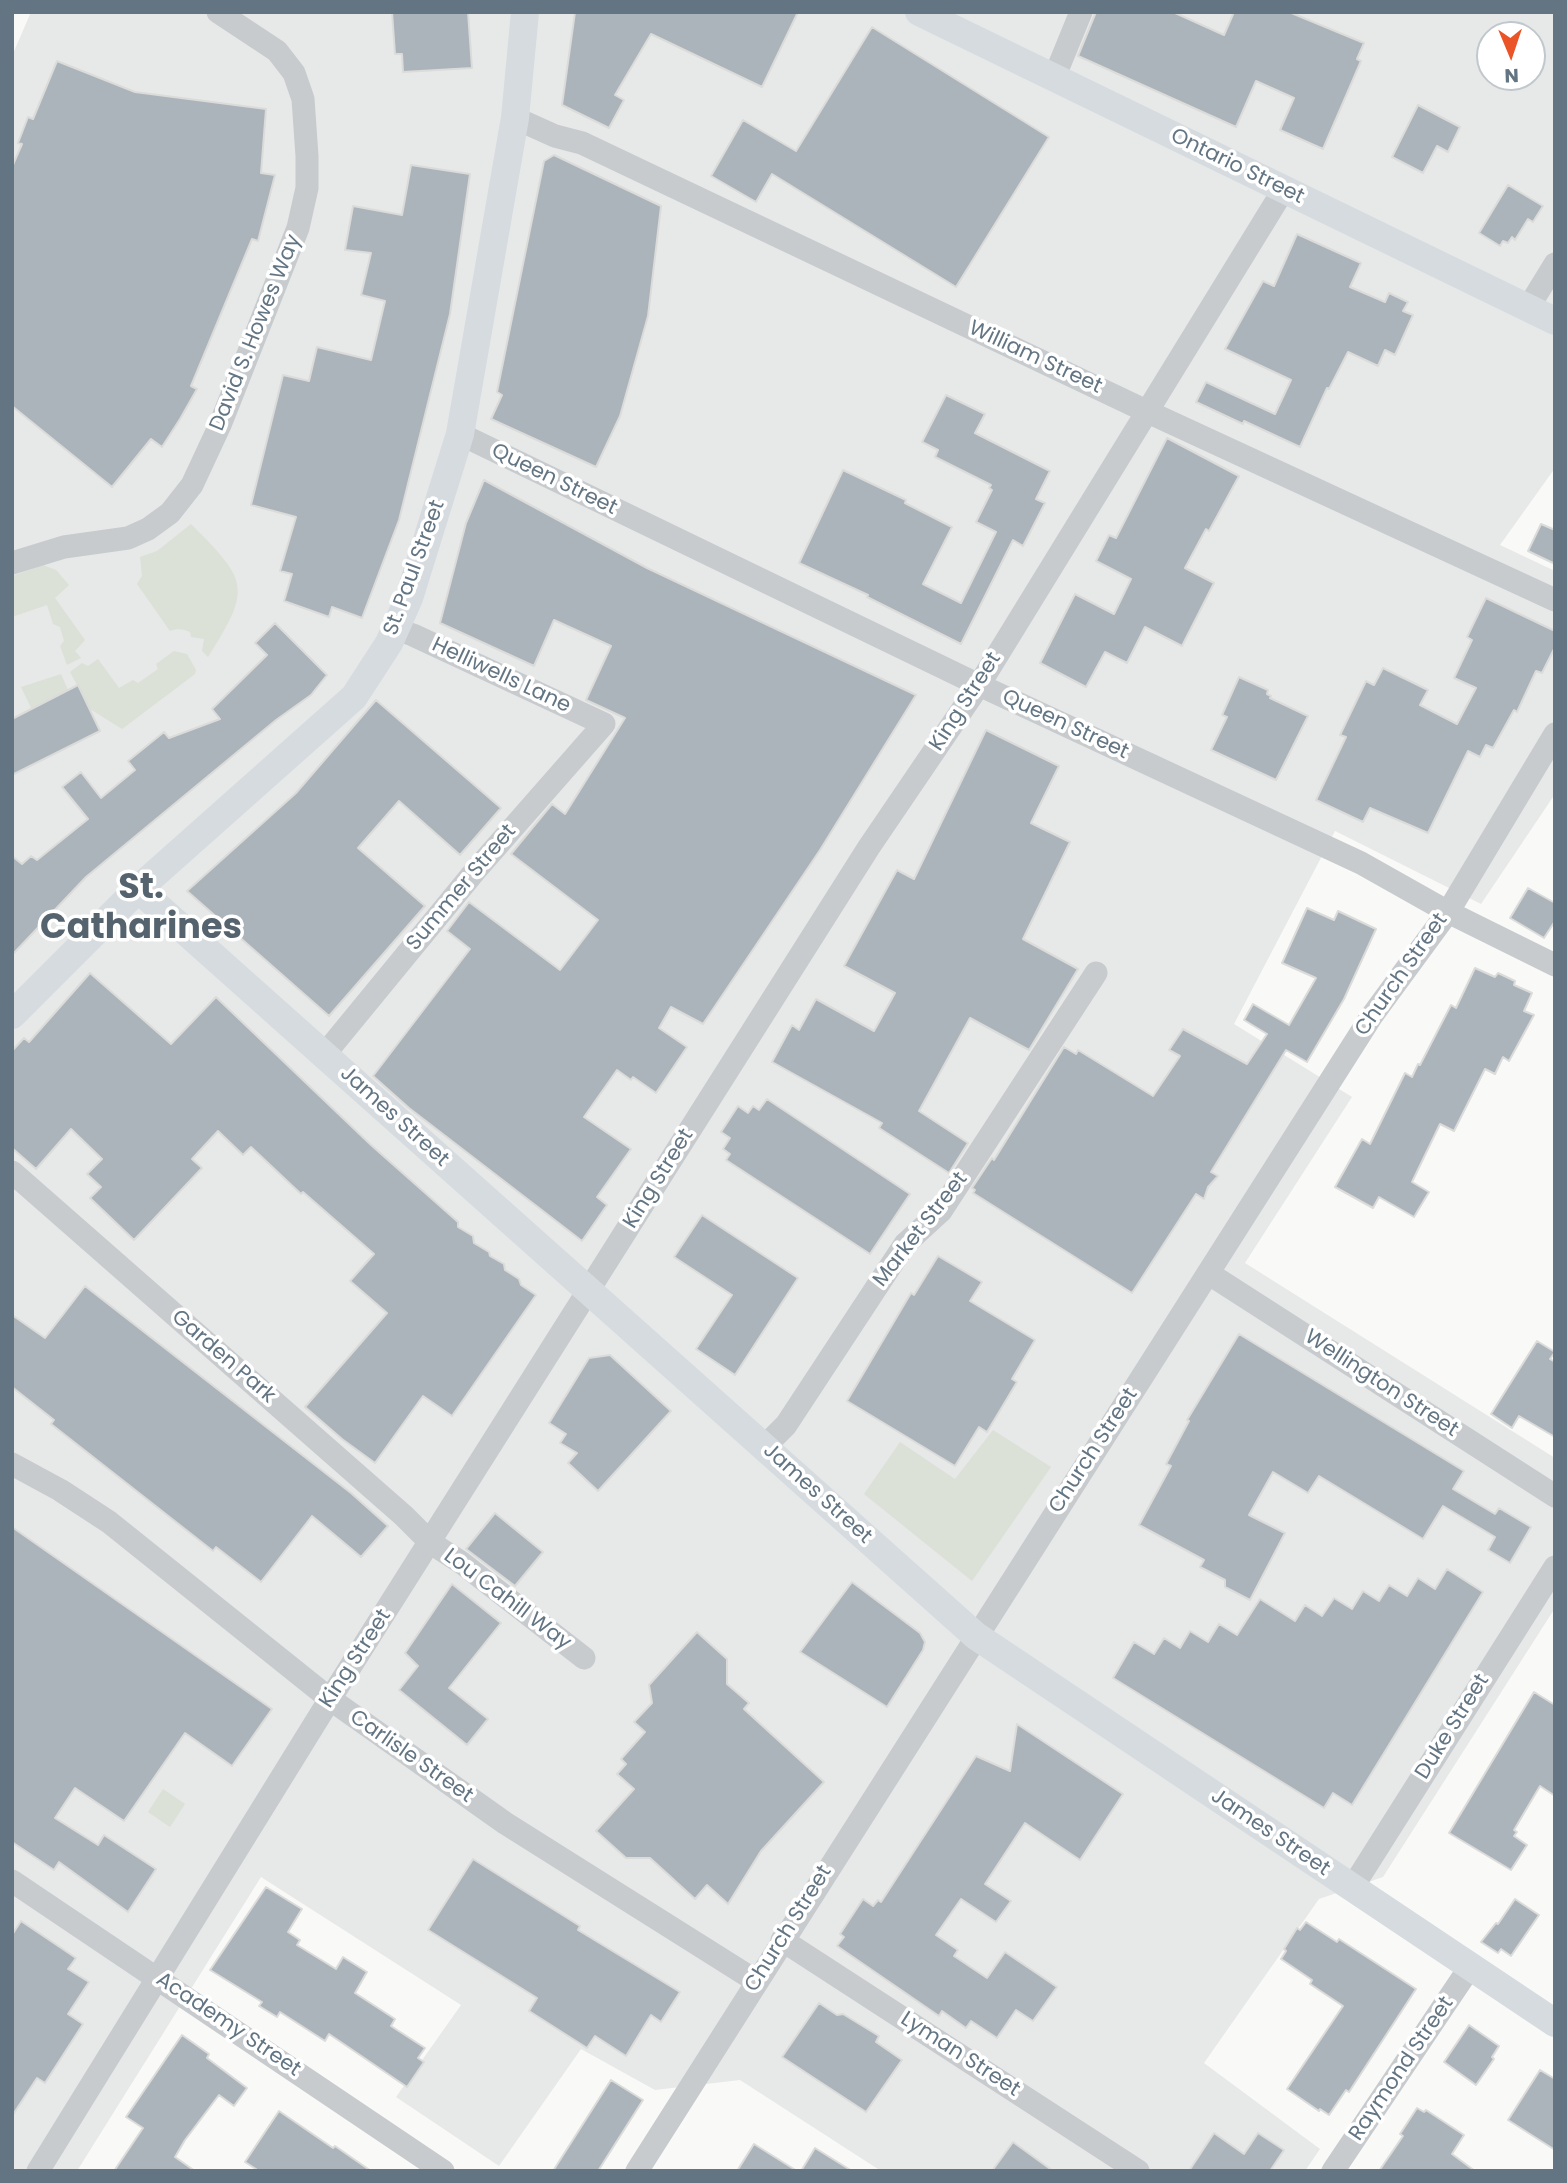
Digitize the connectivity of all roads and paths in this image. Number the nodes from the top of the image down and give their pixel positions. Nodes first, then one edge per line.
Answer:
1 (218, 12) edge
2 (525, 12) edge
3 (919, 12) edge
4 (1081, 12) edge
5 (1054, 78) junction
6 (515, 118) junction
7 (1284, 190) junction
8 (1555, 264) edge
9 (1528, 308) junction
10 (1555, 321) edge
11 (1146, 411) junction
12 (460, 434) junction
13 (12, 563) edge
14 (1555, 600) edge
15 (396, 629) junction
16 (979, 685) junction
17 (604, 724) joint
18 (1555, 734) edge
19 (138, 889) junction
20 (1448, 912) junction
21 (1555, 965) edge
22 (1097, 973) dead end
23 (12, 1015) edge
24 (324, 1055) junction
25 (21, 1180) edge
26 (1208, 1273) junction
27 (588, 1291) junction
28 (764, 1447) junction
29 (12, 1464) edge
30 (1555, 1496) edge
31 (431, 1543) junction
32 (1555, 1567) edge
33 (976, 1636) junction
34 (584, 1658) dead end
35 (330, 1699) junction
36 (12, 1881) edge
37 (1352, 1888) junction
38 (782, 1940) junction
39 (1470, 1967) junction
40 (158, 1977) junction
41 (756, 1981) junction
42 (1555, 2024) edge
43 (38, 2171) edge
44 (443, 2171) edge
45 (637, 2171) edge
46 (1138, 2171) edge
47 (1333, 2171) edge

1 - 13 street, David S. Howes Way
2 - 6 main road, St. Paul Street
3 - 5 main road, Ontario Street
4 - 5 street
5 - 7 main road, Ontario Street
6 - 11 street, William Street
6 - 12 main road, St. Paul Street
7 - 9 main road, Ontario Street
7 - 11 street, King Street
8 - 9 street
9 - 10 main road, Ontario Street
11 - 14 street, William Street
11 - 16 street, King Street
12 - 15 main road, St. Paul Street
12 - 16 street, Queen Street
15 - 17 street, Helliwells Lane
15 - 19 main road, St. Paul Street
16 - 20 street, Queen Street
16 - 27 street, King Street
17 - 24 street, Summer Street
18 - 20 street, Church Street
19 - 23 main road, St. Paul Street
19 - 24 main road, James Street
20 - 21 street, Queen Street
20 - 26 street, Church Street
22 - 28 street, Market Street
24 - 27 main road, James Street
25 - 31 street, Garden Park
26 - 30 street, Wellington Street
26 - 33 street, Church Street
27 - 28 main road, James Street
27 - 31 street, King Street
28 - 33 main road, James Street
29 - 35 street, Carlisle Street
31 - 34 street, Lou Cahill Way
31 - 35 street, King Street
32 - 37 street, Duke Street
33 - 37 main road, James Street
33 - 38 street, Church Street
35 - 40 street, King Street
35 - 41 street, Carlisle Street
36 - 40 street, Academy Street
37 - 39 main road, James Street
38 - 41 street, Church Street
38 - 46 street, Lyman Street
39 - 42 main road, James Street
39 - 47 street, Raymond Street
40 - 43 street, King Street
40 - 44 street, Academy Street
41 - 45 street, Church Street

